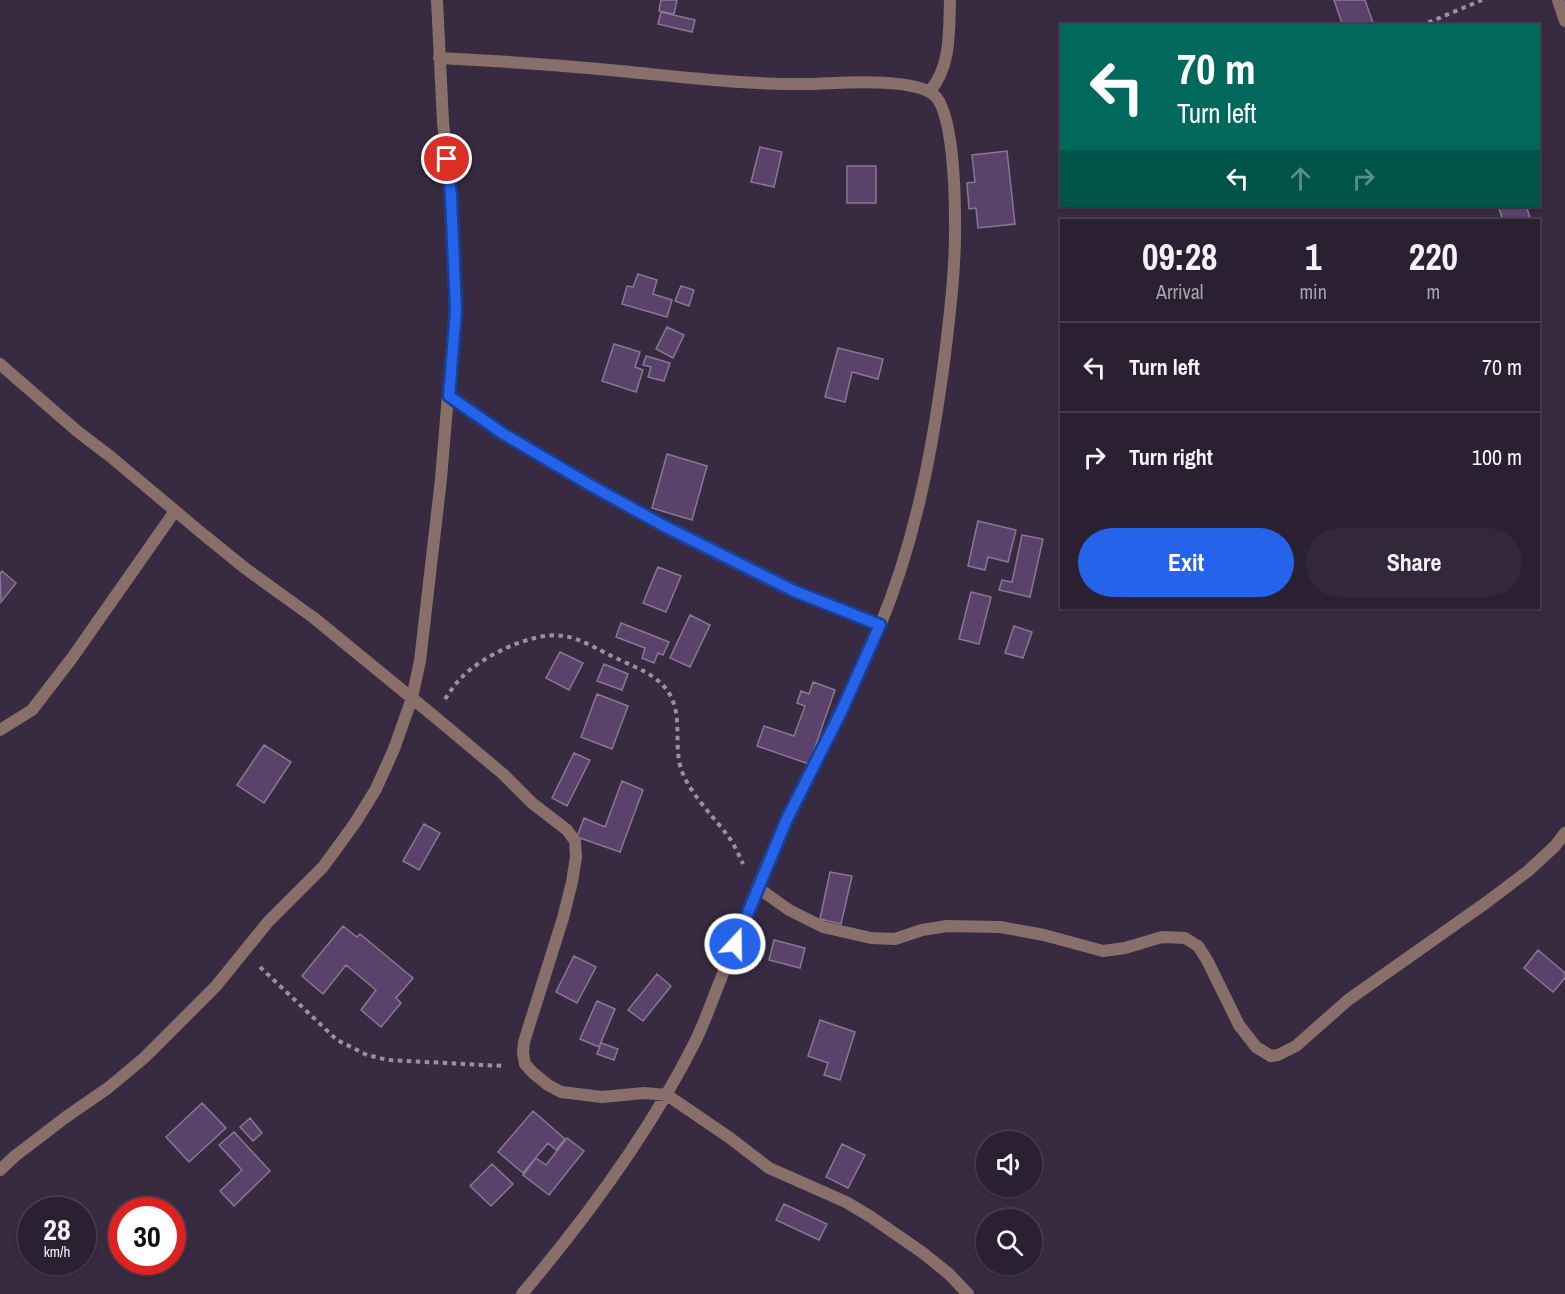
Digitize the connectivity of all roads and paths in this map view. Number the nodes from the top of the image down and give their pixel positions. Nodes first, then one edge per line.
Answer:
1 (437, 0) edge
2 (950, 0) edge
3 (1482, 0) edge
4 (1558, 0) edge
5 (1565, 21) edge
6 (1425, 24) edge
7 (439, 58) junction
8 (930, 91) junction
9 (0, 364) edge
10 (449, 396) junction
11 (175, 511) junction
12 (880, 625) junction
13 (412, 698) junction
14 (435, 717) junction
15 (0, 730) edge
16 (1565, 833) edge
17 (758, 885) junction
18 (245, 950) junction
19 (525, 1064) junction
20 (667, 1095) junction
21 (0, 1170) edge
22 (522, 1294) edge
23 (968, 1294) edge

1 - 7 street
2 - 8 street
3 - 6 path
4 - 5 street
7 - 8 street
7 - 10 street
8 - 12 street
9 - 11 street
10 - 12 street
10 - 13 street
11 - 13 street
11 - 15 street
12 - 17 street
13 - 14 street
13 - 18 street
14 - 17 path
14 - 19 street
16 - 17 street
17 - 20 street
18 - 19 path
18 - 21 street
19 - 20 street
20 - 22 street
20 - 23 street

